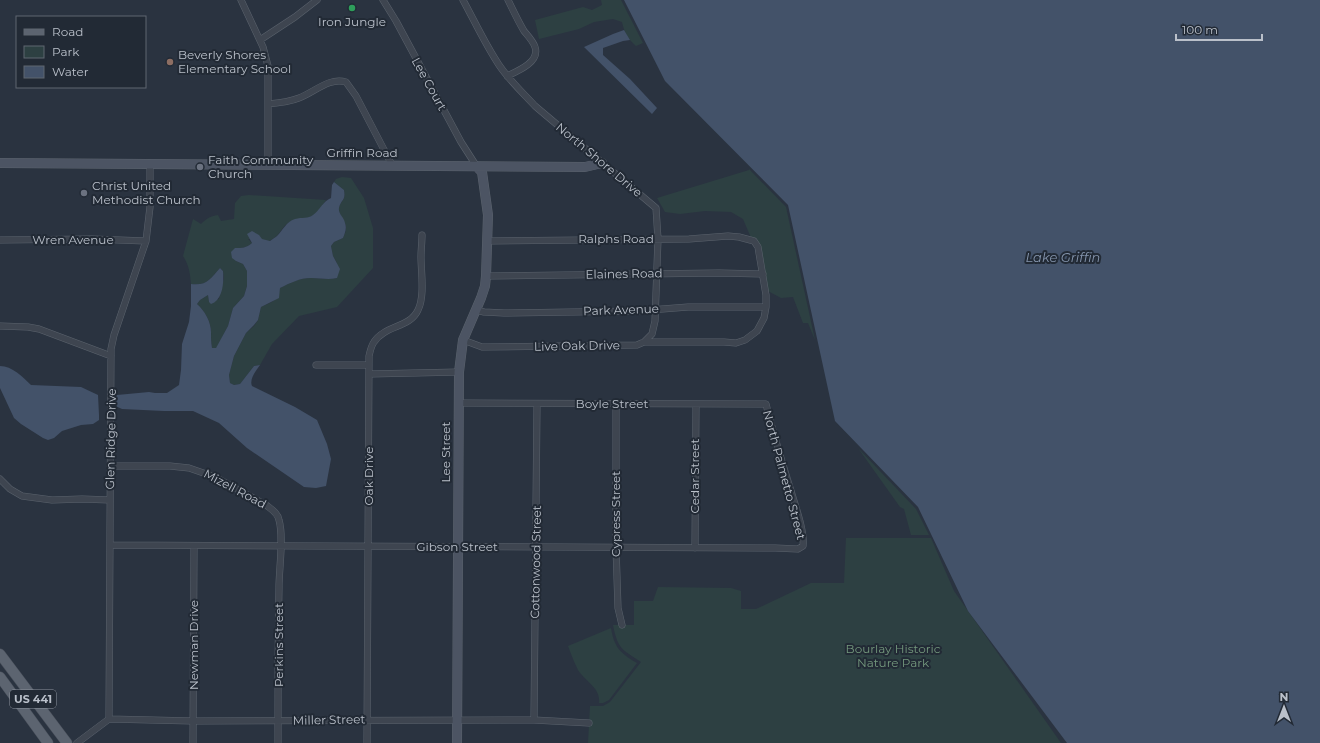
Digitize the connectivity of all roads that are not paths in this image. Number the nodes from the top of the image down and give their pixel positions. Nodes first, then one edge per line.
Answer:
1 (241, 0) edge
2 (317, 0) edge
3 (383, 0) edge
4 (463, 0) edge
5 (508, 0) edge
6 (260, 40) junction
7 (507, 76) junction
8 (268, 104) junction
9 (0, 163) edge
10 (602, 163) junction
11 (150, 164) junction
12 (268, 164) junction
13 (392, 165) junction
14 (477, 167) junction
15 (422, 235) dead end
16 (658, 239) junction
17 (0, 240) edge
18 (146, 241) junction
19 (487, 241) junction
20 (657, 273) junction
21 (763, 274) junction
22 (486, 276) junction
23 (766, 307) junction
24 (656, 309) junction
25 (476, 310) junction
26 (0, 326) edge
27 (463, 340) junction
28 (644, 342) junction
29 (111, 356) junction
30 (316, 365) dead end
31 (369, 365) junction
32 (459, 372) junction
33 (369, 374) junction
34 (458, 403) junction
35 (537, 404) junction
36 (616, 404) junction
37 (696, 404) junction
38 (766, 404) joint
39 (110, 466) junction
40 (0, 479) edge
41 (110, 500) junction
42 (110, 545) junction
43 (194, 546) junction
44 (281, 546) junction
45 (368, 546) junction
46 (458, 546) junction
47 (802, 546) joint
48 (537, 547) junction
49 (616, 547) junction
50 (695, 548) junction
51 (622, 624) dead end
52 (0, 654) edge
53 (0, 677) edge
54 (109, 720) junction
55 (367, 720) junction
56 (457, 720) junction
57 (534, 720) junction
58 (193, 721) junction
59 (278, 721) junction
60 (590, 723) dead end
61 (48, 743) edge
62 (67, 743) edge
63 (77, 743) edge
64 (193, 743) edge
65 (278, 743) edge
66 (366, 743) edge
67 (457, 743) edge

1 - 6 street
2 - 6 street
3 - 14 street, Lee Court
4 - 7 street, North Shore Drive
5 - 7 street
6 - 8 street
7 - 10 street, North Shore Drive
8 - 12 street
8 - 13 street
9 - 11 street, Griffin Road
10 - 14 street, Griffin Road
10 - 16 street, North Shore Drive
11 - 12 street, Griffin Road
11 - 18 street, Glen Ridge Drive
12 - 13 street, Griffin Road
13 - 14 street, Griffin Road
14 - 19 street, Lee Street
15 - 31 street, Oak Drive
16 - 19 street, Ralphs Road
16 - 20 street, North Shore Drive
16 - 21 street, Ralphs Road
17 - 18 street, Wren Avenue
18 - 29 street, Glen Ridge Drive
19 - 22 street, Lee Street
20 - 21 street, Elaines Road
20 - 22 street, Elaines Road
20 - 24 street, North Shore Drive
21 - 23 street
22 - 25 street, Lee Street
23 - 24 street, Park Avenue
23 - 28 street, Live Oak Drive
24 - 25 street, Park Avenue
24 - 28 street, North Shore Drive
25 - 27 street, Lee Street
26 - 29 street
27 - 28 street, Live Oak Drive
27 - 32 street, Lee Street
29 - 39 street, Glen Ridge Drive
30 - 31 street
31 - 33 street, Oak Drive
32 - 33 street
32 - 34 street, Lee Street
33 - 45 street, Oak Drive
34 - 35 street, Boyle Street
34 - 46 street, Lee Street
35 - 36 street, Boyle Street
35 - 48 street, Cottonwood Street
36 - 37 street, Boyle Street
36 - 49 street, Cypress Street
37 - 38 street, Boyle Street
37 - 50 street, Cedar Street
38 - 47 street, North Palmetto Street
39 - 41 street, Glen Ridge Drive
39 - 44 street, Mizell Road
40 - 41 street
41 - 42 street, Glen Ridge Drive
42 - 43 street, Gibson Street
42 - 54 street, Glen Ridge Drive
43 - 44 street, Gibson Street
43 - 58 street, Newman Drive
44 - 45 street, Gibson Street
44 - 59 street, Perkins Street
45 - 46 street, Gibson Street
45 - 55 street, Oak Drive
46 - 48 street, Gibson Street
46 - 56 street, Lee Street
47 - 50 street, Gibson Street
48 - 49 street, Gibson Street
48 - 57 street, Cottonwood Street
49 - 50 street, Gibson Street
49 - 51 street, Cypress Street
52 - 62 main road, US 441
53 - 61 main road, US 441
54 - 58 street, Miller Street
54 - 63 street
55 - 56 street, Miller Street
55 - 59 street, Miller Street
55 - 66 street, Oak Drive
56 - 57 street, Miller Street
56 - 67 street, Lee Street
57 - 60 street, Miller Street
58 - 59 street, Miller Street
58 - 64 street, Newman Drive
59 - 65 street, Perkins Street

